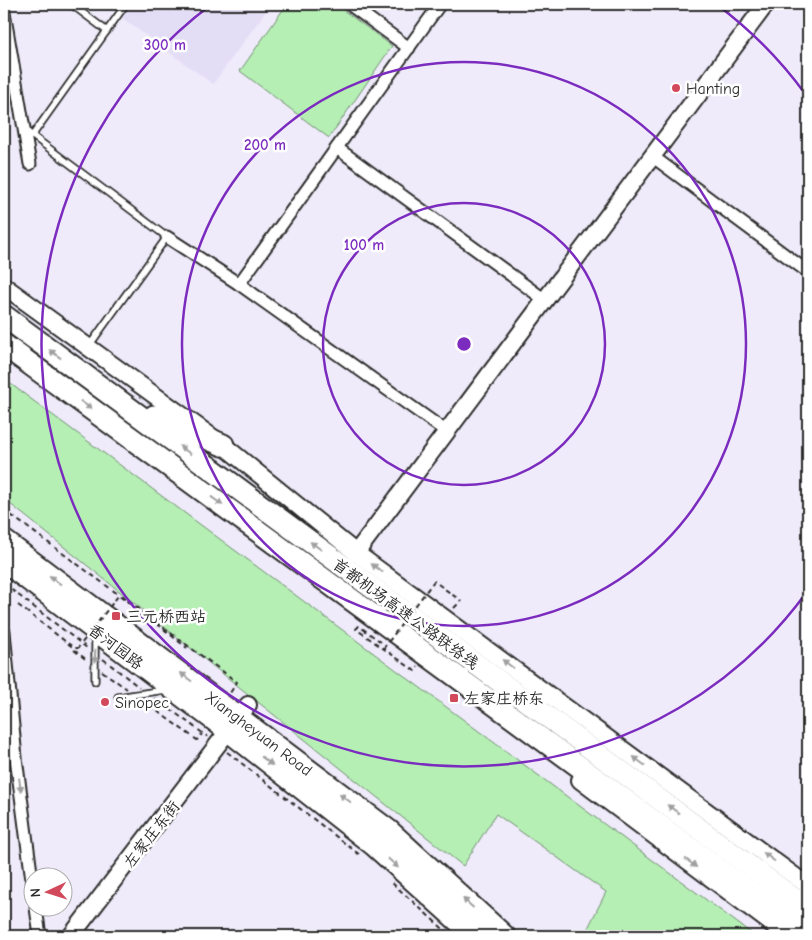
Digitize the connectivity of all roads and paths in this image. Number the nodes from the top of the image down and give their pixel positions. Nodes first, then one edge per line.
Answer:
1 (71, 4) edge
2 (126, 4) edge
3 (349, 4) edge
4 (440, 4) edge
5 (766, 4) edge
6 (4, 12) edge
7 (107, 31) junction
8 (409, 48) junction
9 (28, 133) junction
10 (337, 148) junction
11 (652, 156) junction
12 (30, 164) dead end
13 (168, 237) junction
14 (808, 272) edge
15 (240, 284) junction
16 (4, 286) edge
17 (546, 300) junction
18 (4, 316) edge
19 (4, 345) edge
20 (88, 347) junction
21 (122, 403) junction
22 (447, 432) junction
23 (223, 445) junction
24 (4, 541) edge
25 (356, 553) junction
26 (4, 561) edge
27 (4, 584) edge
28 (461, 601) dead end
29 (18, 605) dead end
30 (95, 631) junction
31 (4, 632) edge
32 (406, 638) junction
33 (381, 642) dead end
34 (188, 647) dead end
35 (383, 649) junction
36 (95, 654) junction
37 (411, 662) dead end
38 (95, 681) dead end
39 (173, 689) junction
40 (148, 693) junction
41 (118, 697) dead end
42 (233, 724) junction
43 (16, 758) junction
44 (4, 760) edge
45 (706, 846) junction
46 (364, 858) dead end
47 (30, 868) edge
48 (386, 878) dead end
49 (808, 886) edge
50 (808, 909) edge
51 (37, 918) edge
52 (808, 934) edge
53 (40, 936) edge
54 (71, 936) edge
55 (451, 936) edge
56 (475, 936) edge
57 (504, 936) edge
58 (788, 936) edge

1 - 7 lane
2 - 7 lane
3 - 8 street
4 - 8 street
5 - 11 main road
6 - 9 street
7 - 9 lane
8 - 10 street
9 - 12 street
9 - 13 lane
10 - 15 street
10 - 17 street
11 - 14 street
11 - 17 main road
13 - 15 street
13 - 20 lane
15 - 22 street
16 - 20 main road
17 - 22 main road
21 -> 18 highway, 首都机场高速公路联络线
19 -> 32 highway, 首都机场高速公路联络线
20 - 23 main road
21 - 23 highway
45 -> 21 highway, 首都机场高速公路联络线
22 - 25 main road
23 - 25 main road
42 -> 24 highway, Xiangheyuan Road
49 -> 25 main road
26 - 30 highway, 香河园路
27 - 36 path
28 - 35 path, bridge
29 - 34 path, bridge
30 - 36 lane
30 - 39 highway, 香河园路
31 - 43 street
32 - 45 highway, 首都机场高速公路联络线
32 -> 58 main road
33 - 35 path
35 - 37 path
36 -> 38 lane
36 - 40 path
39 - 40 lane
39 - 42 highway, 香河园路
40 - 41 lane
40 - 42 path
42 - 46 path
42 - 54 main road, 左家庄东街
42 -> 56 highway, Xiangheyuan Road
57 -> 42 highway, Xiangheyuan Road
43 - 44 street
43 -> 47 street
45 - 50 highway, 首都机场高速公路联络线
45 - 52 highway, 首都机场高速公路联络线
48 - 55 path
51 - 53 street

